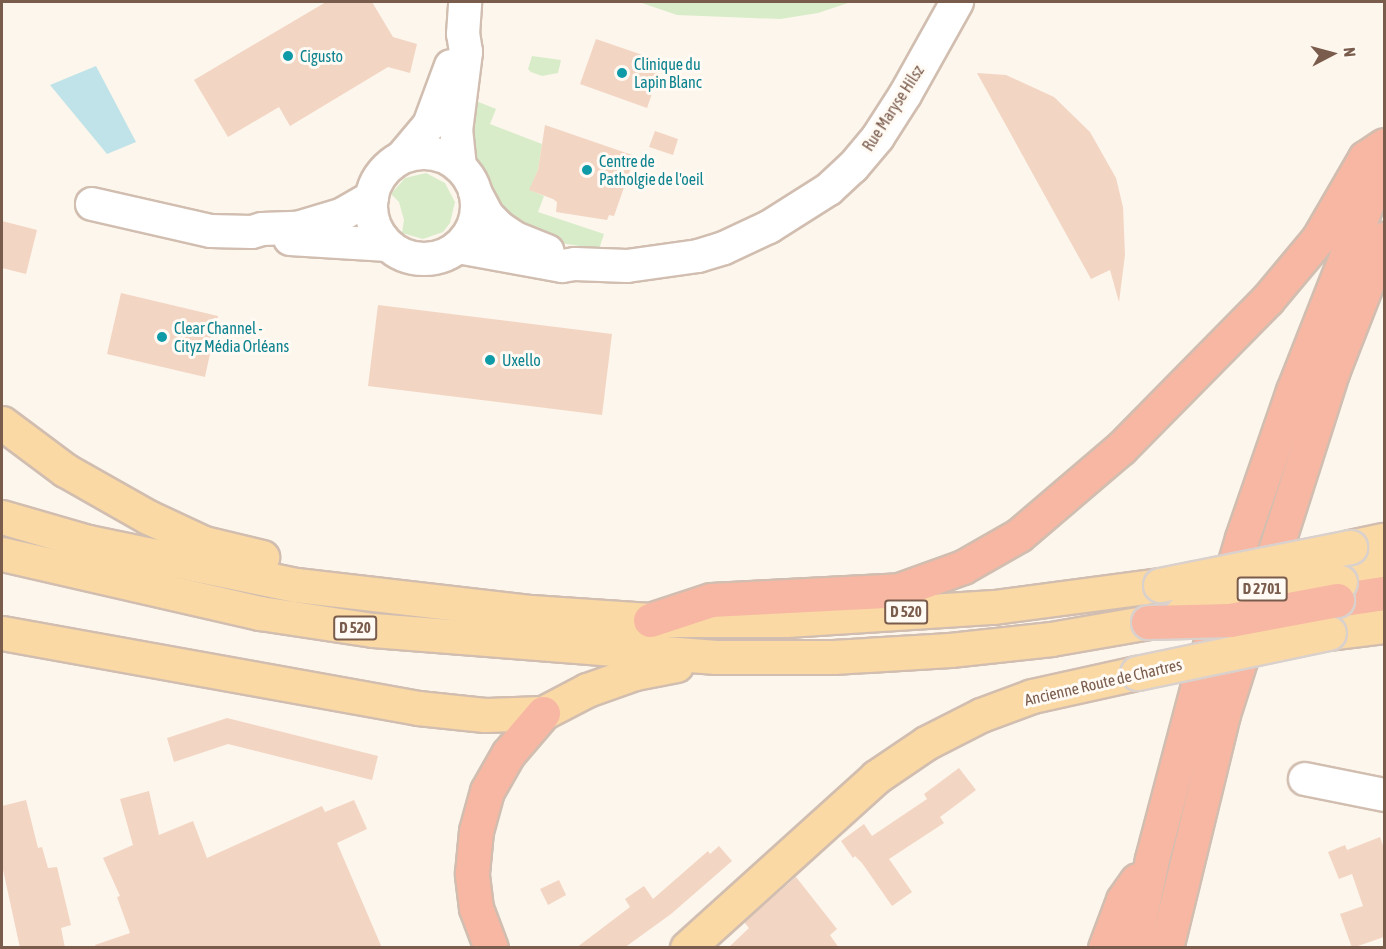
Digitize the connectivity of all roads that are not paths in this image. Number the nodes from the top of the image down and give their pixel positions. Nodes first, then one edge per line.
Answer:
1 (465, 2) edge
2 (957, 2) edge
3 (463, 34) junction
4 (1384, 146) edge
5 (402, 158) junction
6 (1384, 159) edge
7 (467, 180) junction
8 (372, 197) junction
9 (92, 204) dead end
10 (252, 232) junction
11 (1384, 239) edge
12 (388, 245) junction
13 (458, 247) junction
14 (575, 264) junction
15 (2, 423) edge
16 (2, 517) edge
17 (1384, 540) edge
18 (2, 554) edge
19 (1384, 573) edge
20 (1338, 591) junction
21 (1384, 593) edge
22 (411, 600) junction
23 (650, 620) junction
24 (1148, 622) joint
25 (1384, 626) edge
26 (2, 633) edge
27 (716, 657) junction
28 (543, 713) junction
29 (1305, 779) dead end
30 (1384, 795) edge
31 (1152, 859) junction
32 (490, 948) edge
33 (687, 948) edge
34 (1105, 948) edge
35 (1133, 948) edge
36 (1166, 948) edge

1 - 3 street, Rue Maryse Hilsz
2 - 14 street, Rue Maryse Hilsz
3 - 5 street, Rue Maryse Hilsz
3 - 7 street, Rue Maryse Hilsz
4 - 23 highway
5 - 7 street
5 - 8 street
6 - 31 highway, D 2701
7 - 13 street
7 - 14 street, Rue Maryse Hilsz
8 - 10 street
8 - 12 street
9 - 10 street
10 - 12 street
11 - 36 highway, D 2701
12 - 13 street
13 - 14 street, Rue Maryse Hilsz
15 - 22 main road
16 - 22 main road, D 520
17 - 23 main road, D 520, bridge
18 - 27 main road, D 520
19 - 20 main road
20 - 21 highway
20 - 24 highway, bridge
22 - 23 main road, D 520
24 - 27 main road, D 520
25 - 33 main road, Ancienne Route de Chartres, bridge
26 - 28 main road
27 - 28 main road
28 - 32 highway
29 - 30 street
31 - 34 highway
31 - 35 highway, D 2701

